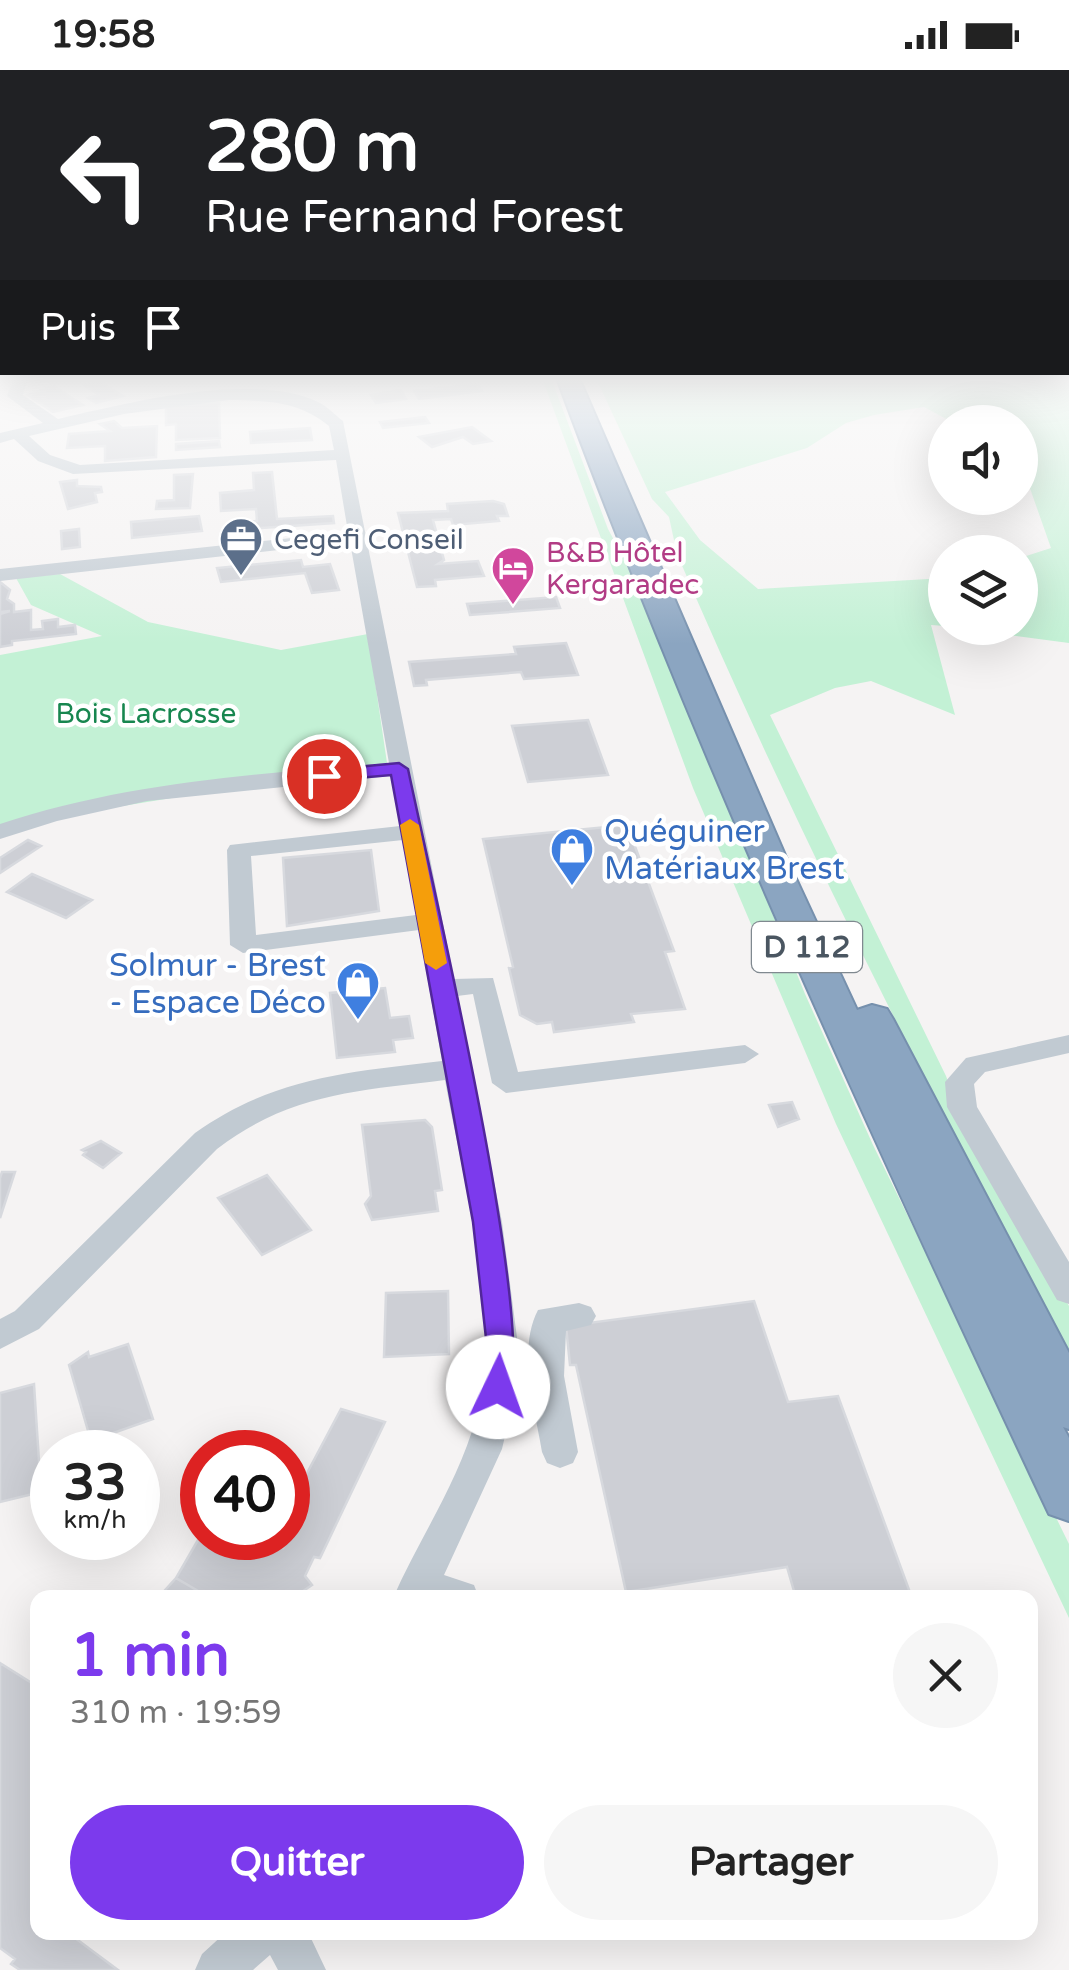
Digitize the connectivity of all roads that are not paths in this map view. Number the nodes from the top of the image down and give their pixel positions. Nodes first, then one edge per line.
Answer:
1 (69, 467) edge
2 (137, 467) edge
3 (344, 467) edge
4 (607, 467) edge
5 (613, 467) edge
6 (369, 548) junction
7 (0, 575) edge
8 (399, 769) junction
9 (0, 832) edge
10 (411, 832) junction
11 (428, 921) junction
12 (441, 989) junction
13 (1069, 1044) edge
14 (745, 1054) dead end
15 (456, 1069) junction
16 (1069, 1291) edge
17 (578, 1316) dead end
18 (0, 1335) edge
19 (1069, 1406) edge
20 (560, 1452) dead end
21 (1069, 1496) edge
22 (416, 1590) edge
23 (253, 1940) edge
24 (288, 1940) edge
25 (218, 1970) edge
26 (304, 1970) edge

1 - 2 street
3 - 6 street
4 - 21 highway, D 112
5 - 19 highway, D 112
6 - 7 street
6 - 8 street
8 - 9 street
8 - 10 street
10 - 11 street
10 - 11 street
11 - 12 street
12 - 14 street
12 - 15 street
13 - 16 street
15 - 18 street
15 - 22 street
17 - 20 street
23 - 25 street
24 - 26 street

